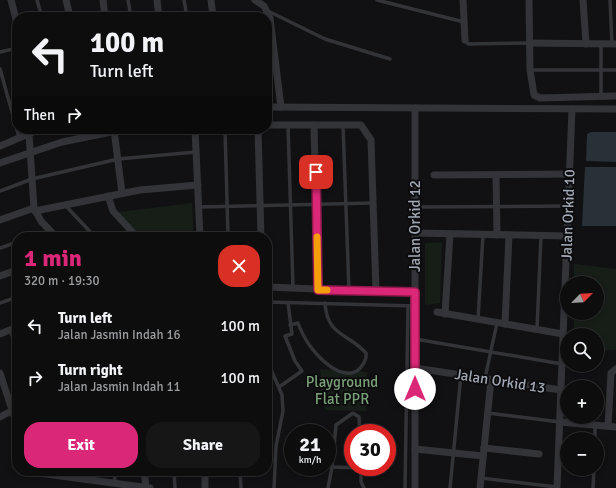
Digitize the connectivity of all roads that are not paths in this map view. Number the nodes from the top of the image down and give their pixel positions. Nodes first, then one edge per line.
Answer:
1 (11, 0) edge
2 (37, 0) edge
3 (66, 0) edge
4 (103, 0) edge
5 (128, 0) edge
6 (157, 0) edge
7 (184, 0) edge
8 (211, 0) edge
9 (255, 0) edge
10 (377, 0) edge
11 (463, 0) edge
12 (529, 0) edge
13 (583, 0) edge
14 (610, 0) edge
15 (14, 12) edge
16 (41, 12) edge
17 (69, 12) edge
18 (104, 12) edge
19 (130, 12) edge
20 (158, 12) edge
21 (186, 12) edge
22 (212, 12) edge
23 (268, 12) edge
24 (272, 14) edge
25 (464, 22) junction
26 (465, 40) joint
27 (272, 41) edge
28 (530, 43) junction
29 (586, 44) junction
30 (614, 44) edge
31 (600, 45) junction
32 (12, 49) edge
33 (0, 52) edge
34 (390, 59) dead end
35 (0, 69) edge
36 (530, 70) junction
37 (602, 70) junction
38 (616, 70) edge
39 (616, 96) edge
40 (601, 98) junction
41 (272, 107) edge
42 (281, 107) junction
43 (415, 108) junction
44 (572, 109) junction
45 (616, 109) edge
46 (12, 113) edge
47 (272, 125) edge
48 (288, 125) junction
49 (314, 125) junction
50 (343, 125) junction
51 (18, 134) edge
52 (30, 134) joint
53 (96, 134) edge
54 (115, 134) edge
55 (195, 134) edge
56 (225, 134) edge
57 (258, 134) edge
58 (19, 138) junction
59 (0, 146) edge
60 (30, 152) junction
61 (196, 152) junction
62 (118, 159) junction
63 (0, 163) edge
64 (569, 174) junction
65 (434, 175) dead end
66 (496, 175) junction
67 (32, 179) junction
68 (198, 185) junction
69 (0, 191) edge
70 (122, 193) junction
71 (108, 196) junction
72 (373, 203) junction
73 (64, 204) junction
74 (316, 204) junction
75 (346, 204) junction
76 (290, 205) junction
77 (227, 206) junction
78 (260, 206) junction
79 (496, 206) junction
80 (568, 206) junction
81 (199, 207) junction
82 (415, 207) junction
83 (34, 210) junction
84 (0, 220) edge
85 (50, 231) joint
86 (47, 232) edge
87 (90, 232) edge
88 (132, 232) edge
89 (200, 232) edge
90 (228, 232) edge
91 (260, 232) edge
92 (415, 233) junction
93 (450, 234) junction
94 (483, 235) junction
95 (497, 235) junction
96 (509, 235) junction
97 (541, 236) junction
98 (567, 236) junction
99 (12, 244) edge
100 (0, 248) edge
101 (12, 272) edge
102 (0, 276) edge
103 (272, 287) edge
104 (293, 288) junction
105 (318, 290) junction
106 (349, 291) junction
107 (376, 291) junction
108 (415, 292) junction
109 (12, 299) edge
110 (0, 303) edge
111 (272, 303) edge
112 (288, 303) junction
113 (325, 303) junction
114 (411, 306) junction
115 (437, 312) dead end
116 (445, 314) junction
117 (478, 319) junction
118 (497, 323) junction
119 (505, 324) junction
120 (290, 325) junction
121 (563, 328) edge
122 (12, 329) edge
123 (537, 329) junction
124 (560, 333) edge
125 (0, 334) edge
126 (415, 339) junction
127 (491, 352) junction
128 (560, 364) edge
129 (415, 368) junction
130 (616, 369) edge
131 (272, 371) edge
132 (0, 373) edge
133 (461, 375) junction
134 (488, 379) junction
135 (406, 380) junction
136 (415, 380) junction
137 (279, 387) junction
138 (406, 389) junction
139 (415, 389) junction
140 (560, 390) edge
141 (612, 397) edge
142 (12, 404) edge
143 (12, 410) edge
144 (488, 413) junction
145 (0, 417) edge
146 (560, 422) joint
147 (359, 424) edge
148 (583, 424) edge
149 (336, 425) edge
150 (595, 425) junction
151 (608, 426) junction
152 (616, 427) edge
153 (595, 432) edge
154 (415, 449) junction
155 (484, 452) junction
156 (454, 453) junction
157 (539, 454) dead end
158 (68, 476) edge
159 (114, 476) edge
160 (145, 476) edge
161 (174, 476) edge
162 (205, 476) edge
163 (240, 476) edge
164 (330, 476) edge
165 (361, 476) edge
166 (594, 476) edge
167 (481, 478) junction
168 (82, 479) joint
169 (115, 483) junction
170 (148, 488) edge
171 (175, 488) edge
172 (205, 488) edge
173 (241, 488) edge
174 (274, 488) edge
175 (328, 488) edge
176 (364, 488) edge
177 (404, 488) edge
178 (415, 488) edge
179 (450, 488) edge
180 (480, 488) edge
181 (557, 488) edge
182 (593, 488) edge

1 - 15 street
2 - 16 lane
3 - 17 street
4 - 18 street
5 - 19 lane
6 - 20 street
7 - 21 lane
8 - 22 street
9 - 23 street
10 - 25 lane
11 - 25 street
12 - 28 street
13 - 29 street
14 - 30 lane
24 - 34 lane
25 - 26 street
26 - 28 lane
27 - 42 street
28 - 29 street
28 - 36 street
29 - 31 street
30 - 31 street
31 - 37 lane
32 - 33 lane
35 - 46 lane
36 - 37 lane
36 - 40 street
37 - 38 lane
37 - 40 lane
39 - 40 street
41 - 42 street
42 - 43 street
43 - 44 street
43 - 82 street, Jalan Orkid 12
44 - 45 street
44 - 64 street, Jalan Orkid 10
47 - 48 street
48 - 49 street
48 - 76 lane
49 - 50 street
49 - 74 street
50 - 72 street
50 - 75 lane
51 - 58 lane
52 - 58 street
52 - 60 street
53 - 60 street
54 - 62 street
55 - 61 street
56 - 77 lane
57 - 78 street
58 - 59 street
60 - 63 street
60 - 67 street
61 - 62 lane
61 - 68 street
62 - 67 lane
62 - 70 street
64 - 66 street
64 - 80 street, Jalan Orkid 10
65 - 66 street
66 - 79 street
67 - 69 lane
67 - 83 street
68 - 70 street
68 - 81 street
70 - 71 street
71 - 73 street
71 - 88 street
72 - 75 lane
72 - 107 street
73 - 83 street
73 - 87 lane
74 - 75 lane
74 - 76 lane
74 - 105 street
75 - 106 lane
76 - 78 lane
76 - 104 lane
77 - 78 lane
77 - 81 lane
77 - 90 lane
78 - 91 street
79 - 80 lane
79 - 82 lane
79 - 95 street
80 - 98 street, Jalan Orkid 10
81 - 89 street
82 - 92 street, Jalan Orkid 12
83 - 84 street
83 - 85 street
85 - 86 lane
92 - 93 street
92 - 108 street, Jalan Orkid 12
93 - 94 street
93 - 116 street
94 - 95 street
94 - 117 lane
95 - 96 street
96 - 97 street
96 - 119 street
97 - 98 street
97 - 123 lane
98 - 121 street, Jalan Orkid 10
99 - 100 lane
101 - 102 street
103 - 104 street
104 - 105 street
105 - 106 street
106 - 107 street
107 - 108 street
108 - 114 street, Jalan Orkid 12
109 - 110 lane
111 - 112 lane
112 - 113 lane
112 - 120 lane
113 - 114 lane
113 - 120 lane
114 - 126 street, Jalan Orkid 12
114 - 135 lane
115 - 116 street
116 - 117 street
117 - 118 street
118 - 119 street
118 - 127 lane
119 - 123 street
120 - 137 lane
122 - 125 street
123 - 124 street
126 - 127 lane
126 - 129 street, Jalan Orkid 12
127 - 128 lane
127 - 134 lane
129 - 133 street, Jalan Orkid 13
129 - 136 street, Jalan Orkid 12
130 - 141 street
131 - 137 lane
132 - 142 street
133 - 134 street, Jalan Orkid 13
133 - 156 lane
134 - 140 street, Jalan Orkid 13
134 - 144 street
135 - 136 lane
135 - 138 lane
136 - 139 street, Jalan Orkid 12
137 - 174 lane
138 - 139 lane
138 - 177 lane
139 - 154 street, Jalan Orkid 12
141 - 151 street
143 - 145 street
144 - 146 lane
144 - 155 street
146 - 181 street, Jalan Orkid 10
147 - 149 lane
148 - 150 street
150 - 151 street
150 - 153 lane
151 - 152 street
154 - 156 street
154 - 178 street, Jalan Orkid 12
155 - 156 street
155 - 157 street
155 - 167 street
156 - 179 lane
158 - 168 street
159 - 169 lane
160 - 170 street
161 - 171 lane
162 - 172 street
163 - 173 lane
164 - 175 lane
165 - 176 lane
166 - 182 lane
167 - 180 street
167 - 181 lane
168 - 169 street
169 - 170 street

